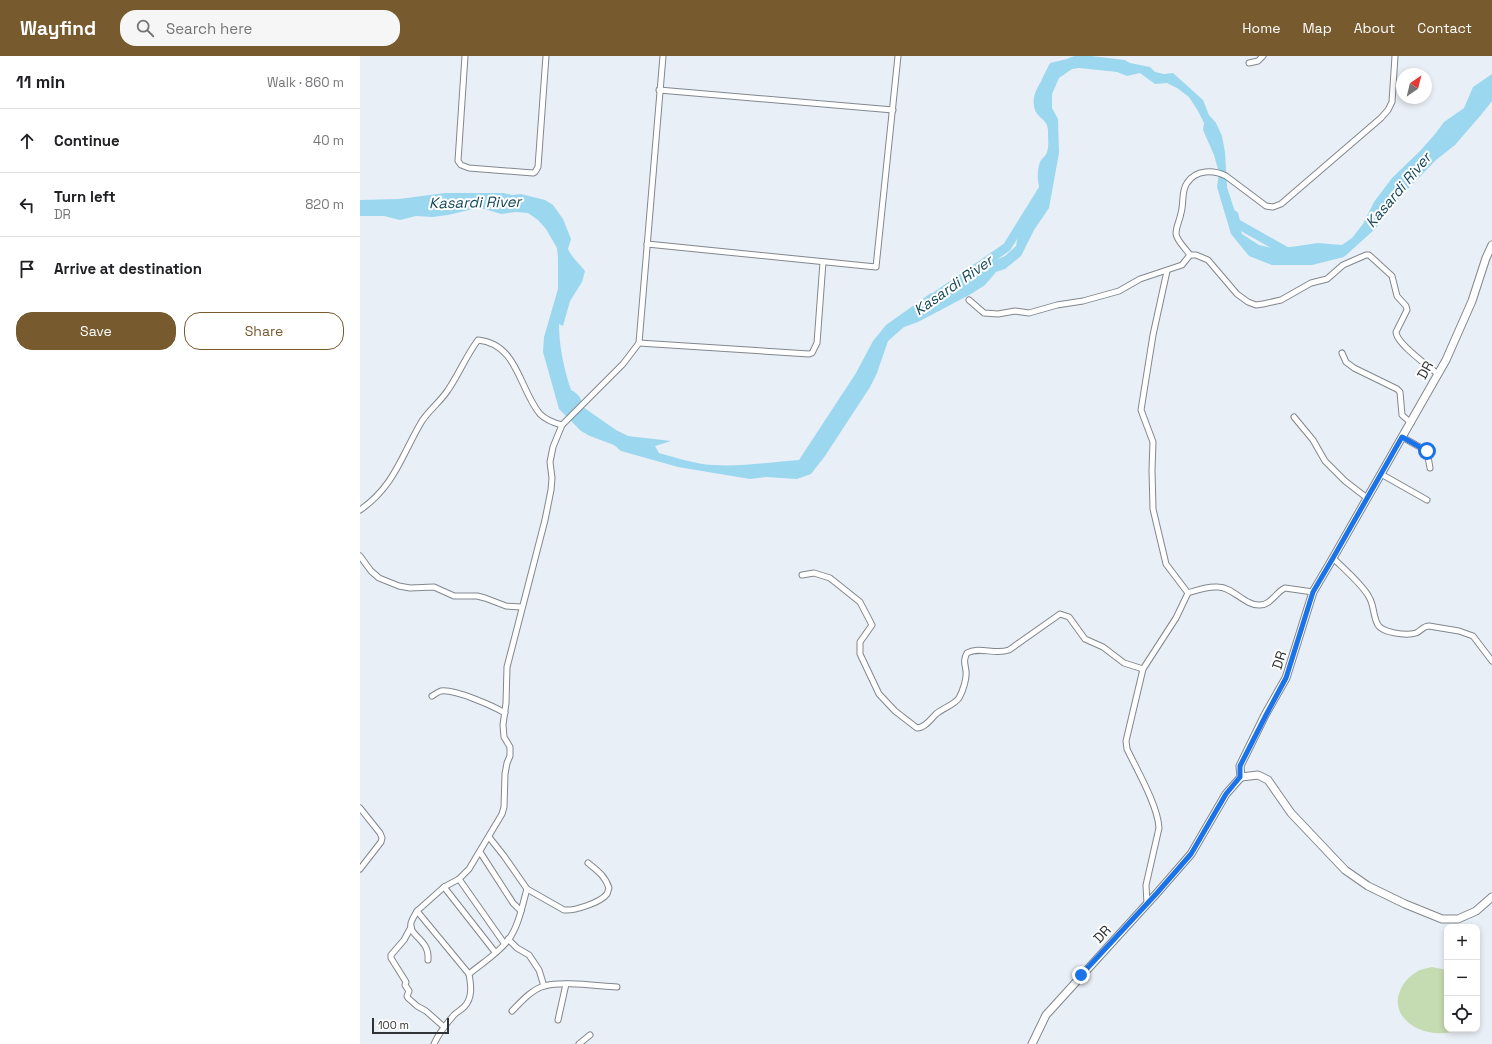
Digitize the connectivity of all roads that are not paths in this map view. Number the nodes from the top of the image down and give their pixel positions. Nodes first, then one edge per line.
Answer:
1 (465, 56) edge
2 (546, 56) edge
3 (663, 56) edge
4 (898, 56) edge
5 (1263, 56) edge
6 (1395, 56) edge
7 (1249, 63) dead end
8 (659, 90) junction
9 (893, 110) junction
10 (647, 244) junction
11 (1492, 246) edge
12 (1190, 255) junction
13 (823, 262) junction
14 (1167, 271) junction
15 (968, 300) dead end
16 (639, 343) junction
17 (1342, 353) dead end
18 (1438, 374) junction
19 (1294, 417) dead end
20 (1411, 423) junction
21 (562, 425) junction
22 (1402, 437) junction
23 (1430, 468) dead end
24 (1380, 474) junction
25 (1367, 498) junction
26 (1427, 500) dead end
27 (360, 510) edge
28 (360, 556) edge
29 (1333, 558) junction
30 (802, 575) dead end
31 (1313, 592) junction
32 (1188, 593) junction
33 (521, 607) junction
34 (1492, 661) edge
35 (1143, 669) junction
36 (432, 696) dead end
37 (504, 713) junction
38 (1240, 777) junction
39 (360, 808) edge
40 (489, 837) junction
41 (480, 852) junction
42 (588, 863) dead end
43 (360, 869) edge
44 (458, 879) junction
45 (444, 887) junction
46 (527, 889) junction
47 (1492, 897) edge
48 (1147, 904) junction
49 (417, 911) junction
50 (521, 911) junction
51 (411, 927) junction
52 (508, 939) junction
53 (504, 943) junction
54 (495, 952) junction
55 (428, 960) dead end
56 (468, 974) junction
57 (566, 984) junction
58 (544, 986) junction
59 (617, 987) dead end
60 (512, 1011) dead end
61 (558, 1020) dead end
62 (444, 1027) junction
63 (590, 1034) dead end
64 (434, 1044) edge
65 (579, 1044) edge
66 (1032, 1044) edge

1 - 2 street
3 - 8 street
4 - 9 street
5 - 7 street
6 - 12 street
8 - 9 street
8 - 10 street
9 - 13 street
10 - 13 street
10 - 16 street
11 - 18 main road, DR
12 - 14 street
12 - 18 street
13 - 16 street
14 - 15 street
14 - 32 street
16 - 21 street
17 - 20 street
18 - 20 main road, DR
19 - 25 street
20 - 22 main road, DR
21 - 27 street
21 - 33 street
22 - 23 street
22 - 24 main road, DR
24 - 25 main road, DR
24 - 26 street
25 - 29 main road, DR
28 - 33 street
29 - 31 main road, DR
29 - 34 street
30 - 35 street
31 - 32 street
31 - 38 main road, DR
32 - 35 street
33 - 37 street
35 - 48 street
36 - 37 street
37 - 40 street
38 - 47 main road
38 - 48 main road, DR
39 - 43 street
40 - 41 street
40 - 46 street
41 - 44 street
41 - 50 street
42 - 46 street
44 - 45 street
44 - 53 street
45 - 49 street
45 - 54 street
46 - 50 street
48 - 66 main road, DR
49 - 51 street
49 - 56 street
50 - 52 street
51 - 55 street
51 - 62 street
52 - 53 street
52 - 58 street
53 - 54 street
54 - 56 street
56 - 62 street
57 - 58 street
57 - 59 street
57 - 61 street
58 - 60 street
62 - 64 street
63 - 65 street

